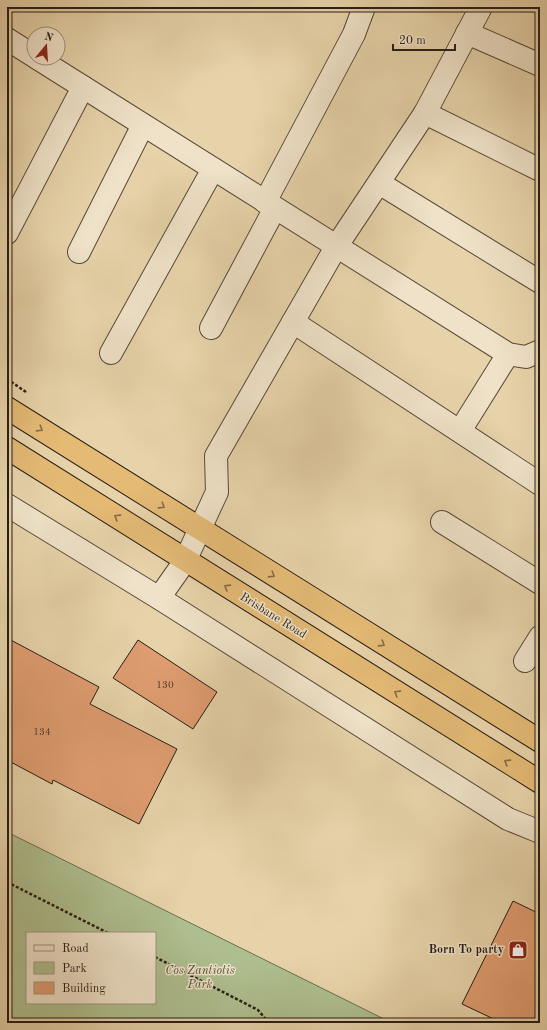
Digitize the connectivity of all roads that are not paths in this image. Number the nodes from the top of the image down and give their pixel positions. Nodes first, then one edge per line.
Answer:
1 (364, 7) edge
2 (481, 7) edge
3 (467, 33) junction
4 (7, 39) edge
5 (26, 51) edge
6 (540, 65) edge
7 (50, 66) edge
8 (83, 87) junction
9 (425, 112) junction
10 (143, 125) junction
11 (213, 169) junction
12 (540, 170) edge
13 (379, 183) junction
14 (270, 205) junction
15 (7, 232) edge
16 (336, 247) junction
17 (79, 252) dead end
18 (540, 282) edge
19 (293, 322) junction
20 (212, 328) dead end
21 (540, 350) edge
22 (111, 353) dead end
23 (508, 354) junction
24 (7, 408) edge
25 (460, 431) junction
26 (7, 448) edge
27 (540, 484) edge
28 (7, 505) edge
29 (442, 522) dead end
30 (199, 530) junction
31 (185, 560) junction
32 (540, 583) edge
33 (159, 598) junction
34 (540, 637) edge
35 (525, 661) dead end
36 (540, 741) edge
37 (540, 782) edge
38 (540, 832) edge

1 - 14 street
2 - 3 street
3 - 6 street
3 - 9 street
4 - 5 street
7 - 8 street
8 - 10 street
8 - 15 street
9 - 12 street
9 - 13 street
10 - 11 street
10 - 17 street
11 - 14 street
11 - 22 street
13 - 16 street
13 - 18 street
14 - 16 street
14 - 20 street
16 - 19 street
16 - 23 street
19 - 25 street
19 - 30 street
21 - 23 street
23 - 25 street
24 -> 30 highway
25 - 27 street
31 -> 26 highway, Brisbane Road
28 - 33 street
29 - 32 street
30 - 31 street
30 -> 36 highway
31 - 33 street
37 -> 31 highway, Brisbane Road
33 - 38 street
34 - 35 street

